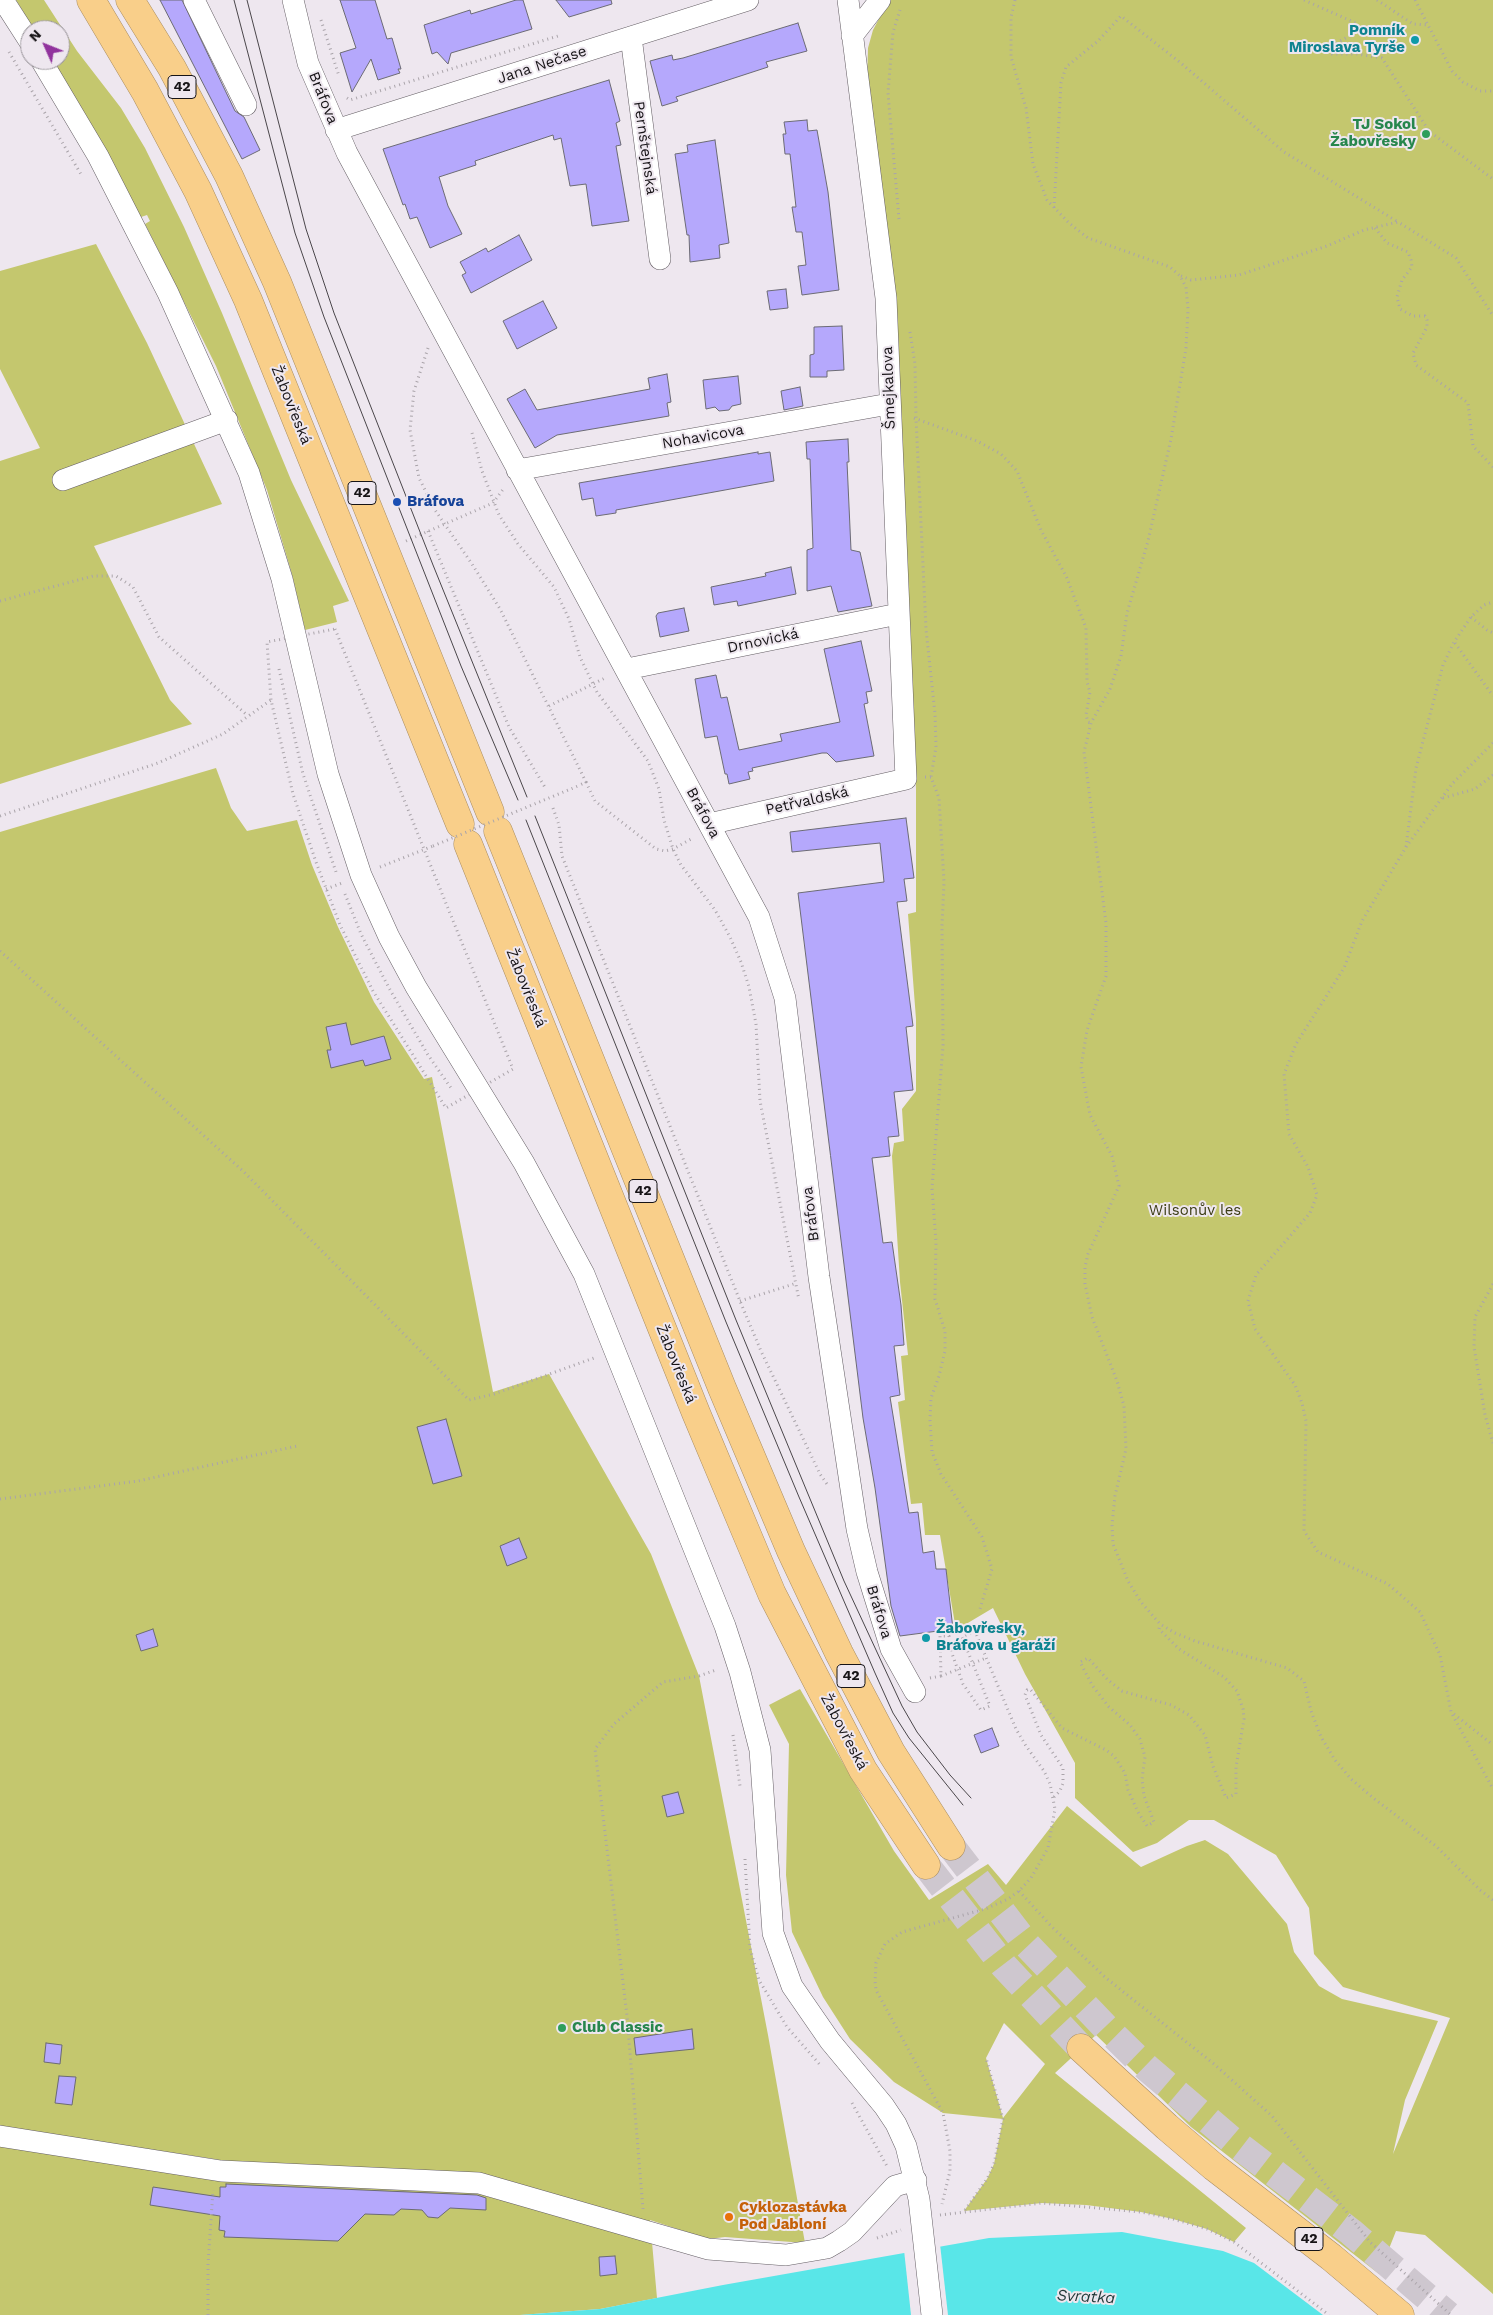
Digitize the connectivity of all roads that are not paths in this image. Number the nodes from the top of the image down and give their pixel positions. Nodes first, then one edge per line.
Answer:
1 (91, 0) edge
2 (130, 0) edge
3 (194, 0) edge
4 (293, 0) edge
5 (748, 0) edge
6 (848, 0) edge
7 (880, 0) edge
8 (6, 22) edge
9 (20, 34) edge
10 (852, 36) junction
11 (631, 37) junction
12 (47, 70) edge
13 (246, 104) dead end
14 (336, 130) junction
15 (660, 259) dead end
16 (890, 404) junction
17 (227, 420) junction
18 (517, 470) junction
19 (63, 480) dead end
20 (898, 614) junction
21 (627, 669) junction
22 (906, 779) joint
23 (709, 824) junction
24 (915, 1692) dead end
25 (951, 1846) tunnel mouth
26 (926, 1864) tunnel mouth
27 (1081, 2048) tunnel mouth
28 (0, 2136) edge
29 (916, 2180) junction
30 (932, 2315) edge
31 (1400, 2315) edge

1 - 26 highway, Žabovřeská / 42
2 - 25 highway, 42
3 - 13 street
4 - 14 street, Bráfova
5 - 11 street, Jana Nečase
6 - 10 street, Šmejkalova
7 - 10 street
8 - 9 street
10 - 16 street, Šmejkalova
11 - 14 street, Jana Nečase
11 - 15 street, Pernštejnská
12 - 17 street
14 - 18 street, Bráfova
16 - 18 street, Nohavicova
16 - 20 street, Šmejkalova
17 - 19 street
17 - 29 street
18 - 21 street, Bráfova
20 - 21 street, Drnovická
20 - 22 street, Šmejkalova
21 - 23 street, Bráfova
22 - 23 street, Petřvaldská
23 - 24 street, Bráfova
27 - 31 highway, 42
28 - 29 street
29 - 30 street

